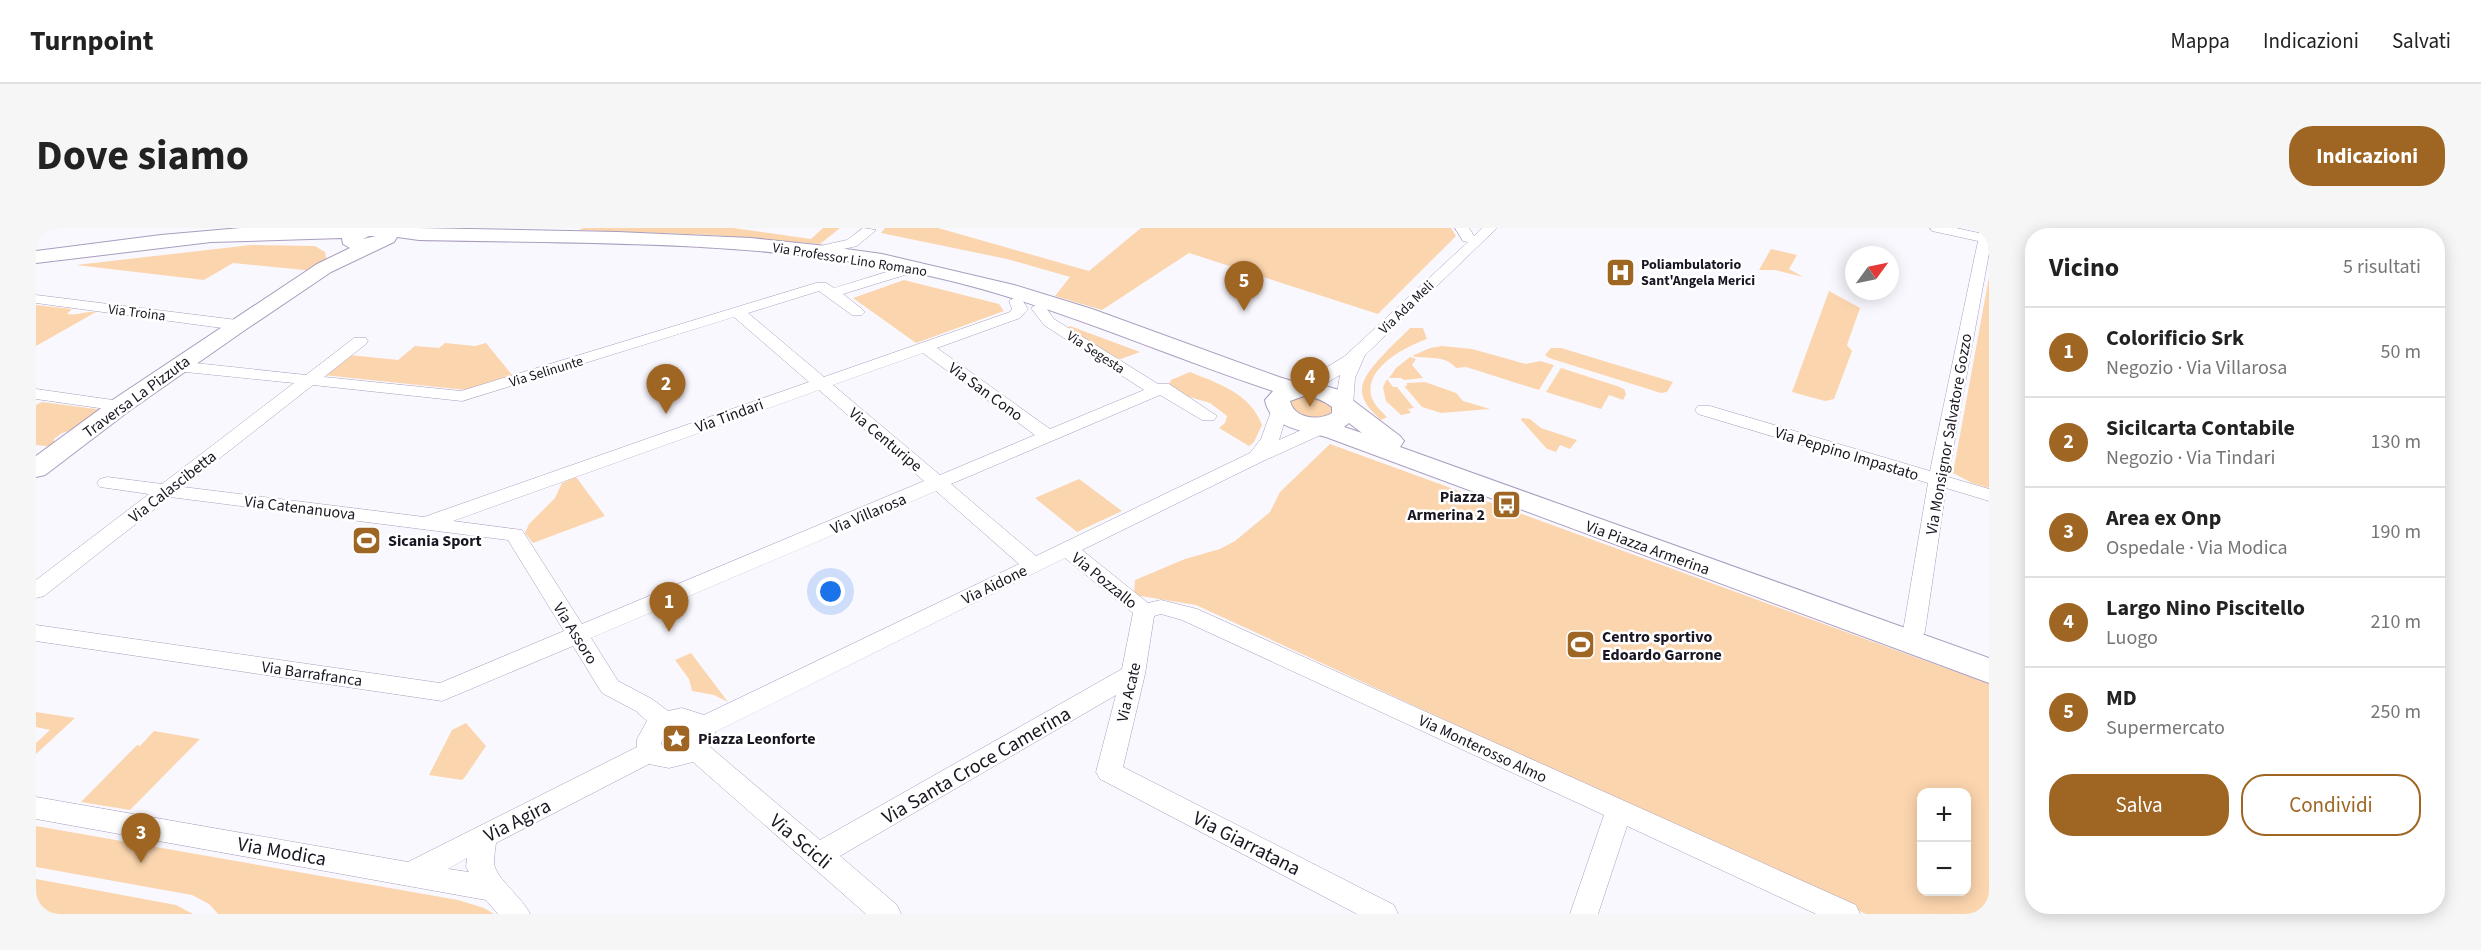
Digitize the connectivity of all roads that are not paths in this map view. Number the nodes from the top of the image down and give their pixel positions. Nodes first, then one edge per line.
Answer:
1 (1490, 228) edge
2 (1937, 228) edge
3 (870, 229) edge
4 (1470, 231) edge
5 (374, 235) edge
6 (1987, 235) edge
7 (816, 251) junction
8 (36, 257) edge
9 (876, 260) junction
10 (1453, 261) junction
11 (36, 264) edge
12 (903, 271) junction
13 (832, 293) junction
14 (36, 299) edge
15 (1016, 301) junction
16 (1038, 308) junction
17 (737, 312) junction
18 (857, 312) dead end
19 (237, 325) junction
20 (360, 341) dead end
21 (924, 346) junction
22 (1360, 353) junction
23 (176, 366) junction
24 (308, 380) junction
25 (820, 383) junction
26 (1300, 389) junction
27 (1157, 391) junction
28 (36, 394) edge
29 (120, 406) junction
30 (1278, 409) junction
31 (1704, 410) dead end
32 (1208, 416) dead end
33 (1329, 418) junction
34 (1049, 437) junction
35 (1254, 458) junction
36 (36, 469) edge
37 (1938, 480) junction
38 (107, 483) dead end
39 (938, 483) junction
40 (167, 490) junction
41 (1989, 495) edge
42 (426, 524) junction
43 (522, 546) joint
44 (1067, 549) junction
45 (1034, 565) junction
46 (36, 591) edge
47 (1143, 611) junction
48 (1914, 631) junction
49 (36, 633) edge
50 (578, 636) junction
51 (1989, 658) edge
52 (1989, 671) edge
53 (1133, 674) junction
54 (664, 722) junction
55 (704, 748) junction
56 (651, 751) junction
57 (1109, 772) joint
58 (36, 808) edge
59 (1619, 810) junction
60 (483, 837) junction
61 (818, 855) junction
62 (411, 874) junction
63 (494, 889) junction
64 (516, 914) edge
65 (887, 914) edge
66 (1384, 914) edge
67 (1584, 914) edge
68 (1846, 914) edge

1 - 10 street
2 - 6 street
3 - 7 street
3 - 9 street
4 - 10 street
5 - 7 street, Via Professor Lino Romano
5 - 8 street
5 - 11 street
5 - 12 street, Via Professor Lino Romano
5 - 19 street, Traversa La Pizzuta
6 - 37 street, Via Monsignor Salvatore Gozzo
7 - 9 street, Via Professor Lino Romano
9 - 26 street, Via Professor Lino Romano
10 - 22 street, Via Ada Meli
12 - 13 street, Via Selinunte
12 - 15 street, Via Professor Lino Romano
13 - 17 street, Via Selinunte
13 - 18 street
14 - 19 street, Via Troina
15 - 16 street, Via Professor Lino Romano
15 - 21 street, Via Tindari
16 - 27 street, Via Segesta
16 - 30 street, Via Professor Lino Romano
17 - 24 street, Via Selinunte
17 - 25 street, Via Centuripe
19 - 23 street, Traversa La Pizzuta
20 - 24 street, Via Calascibetta
21 - 25 street, Via Tindari
21 - 34 street, Via San Cono
22 - 26 street
22 - 33 street
23 - 24 street, Via Selinunte
23 - 29 street, Traversa La Pizzuta
24 - 40 street, Via Calascibetta
25 - 39 street, Via Centuripe
25 - 42 street, Via Tindari
26 - 30 street
26 - 33 street, Via Professor Lino Romano
27 - 32 street, Via Segesta
27 - 34 street, Via Villarosa
28 - 29 street
29 - 36 street, Traversa La Pizzuta
30 - 33 street, Via Professor Lino Romano
30 - 35 street
31 - 37 street, Via Peppino Impastato
33 - 35 street, Via Aidone
33 - 48 street, Via Piazza Armerina
33 - 52 street, Via Piazza Armerina
34 - 39 street, Via Villarosa
35 - 44 street, Via Aidone
37 - 41 street, Via Peppino Impastato
37 - 48 street, Via Monsignor Salvatore Gozzo
38 - 40 street, Via Catenanuova
39 - 45 street, Via Centuripe
39 - 50 street, Via Villarosa
40 - 42 street, Via Catenanuova
40 - 46 street, Via Calascibetta
42 - 43 street, Via Catenanuova
43 - 50 street, Via Assoro
44 - 45 street, Via Aidone
44 - 47 street, Via Pozzallo
45 - 55 street, Via Aidone
47 - 53 street, Via Acate
47 - 59 street, Via Monterosso Almo
48 - 51 street, Via Piazza Armerina
49 - 50 street, Via Barrafranca
50 - 54 street, Via Assoro
53 - 57 street, Via Acate
53 - 61 street, Via Santa Croce Camerina
54 - 55 street
54 - 56 street
55 - 56 street
55 - 61 street, Via Scicli
56 - 60 street, Via Agira
57 - 66 street, Via Giarratana
58 - 62 street, Via Modica
59 - 67 street
59 - 68 street, Via Monterosso Almo
60 - 62 street, Via Agira
60 - 63 street
61 - 65 street, Via Scicli
62 - 63 street, Via Modica
63 - 64 street

